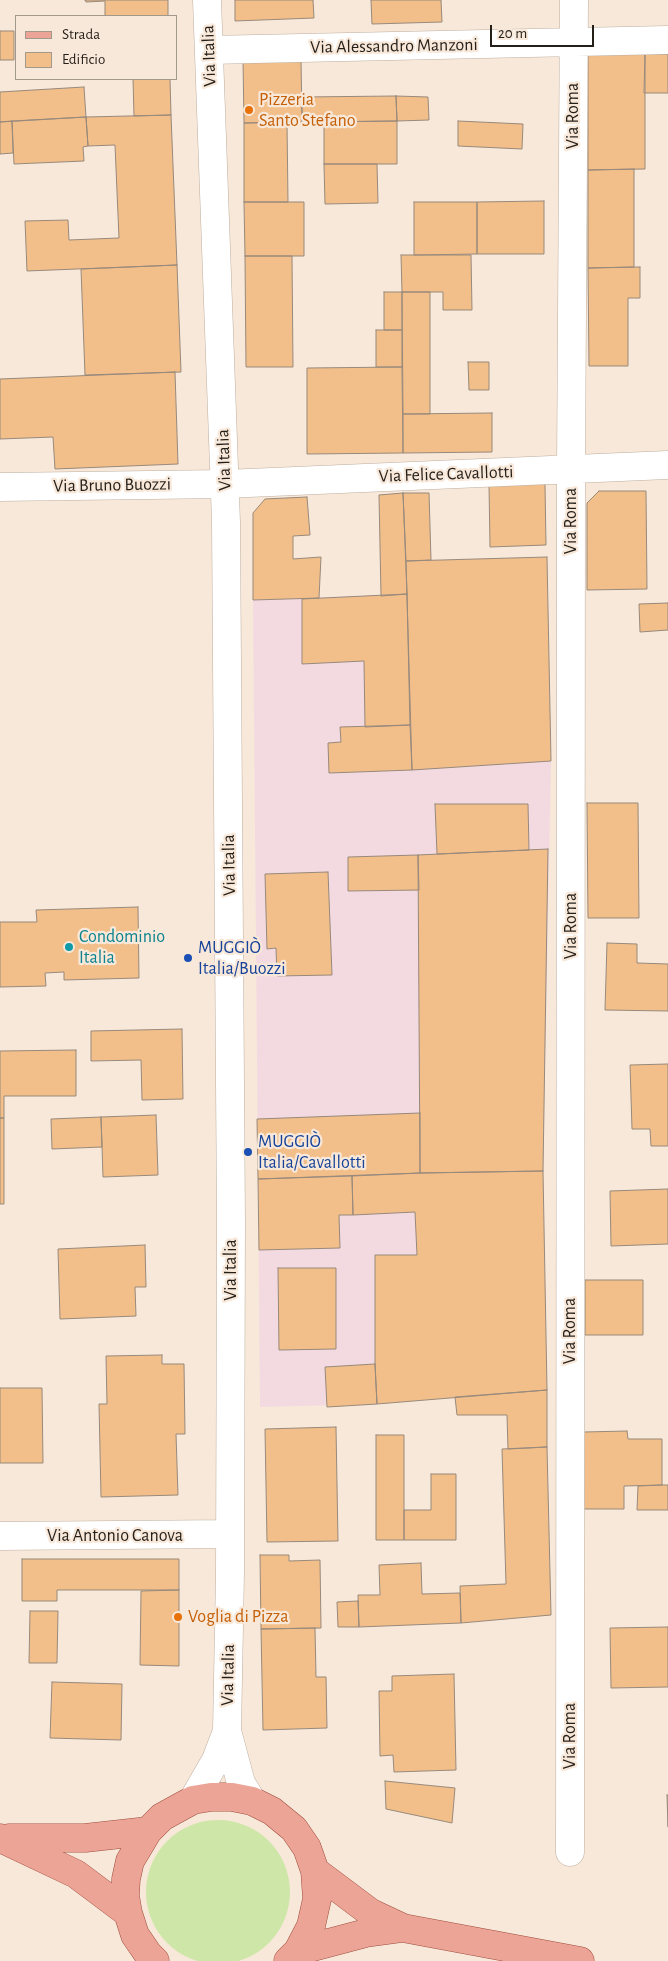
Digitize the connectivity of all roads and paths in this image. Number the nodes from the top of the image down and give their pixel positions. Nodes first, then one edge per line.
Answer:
1 (208, 0) edge
2 (574, 0) edge
3 (668, 40) edge
4 (573, 42) junction
5 (209, 50) junction
6 (668, 465) edge
7 (571, 469) junction
8 (225, 484) junction
9 (0, 487) edge
10 (229, 1534) junction
11 (0, 1536) edge
12 (227, 1731) junction
13 (193, 1800) junction
14 (252, 1801) junction
15 (148, 1831) junction
16 (1, 1838) edge
17 (570, 1852) dead end
18 (315, 1871) junction
19 (128, 1914) junction
20 (404, 1928) junction
21 (293, 1956) edge
22 (155, 1961) edge
23 (580, 1961) edge

1 - 5 street, Via Italia
2 - 4 street, Via Roma
3 - 4 street, Via Alessandro Manzoni
4 - 5 street, Via Alessandro Manzoni
4 - 7 street, Via Roma
5 - 8 street, Via Italia
6 - 7 street, Via Felice Cavallotti
7 - 8 street, Via Felice Cavallotti
7 - 17 street, Via Roma
8 - 9 street, Via Bruno Buozzi
8 - 10 street, Via Italia
10 - 11 street, Via Antonio Canova
10 - 12 street, Via Italia
12 - 13 street, Via Italia
12 - 14 street, Via Italia
13 - 14 main road
13 - 15 main road
14 - 18 main road
15 - 16 main road
15 - 19 main road
16 - 19 main road
18 - 20 main road
18 - 21 main road
19 - 22 main road
20 - 21 main road
20 - 23 main road

